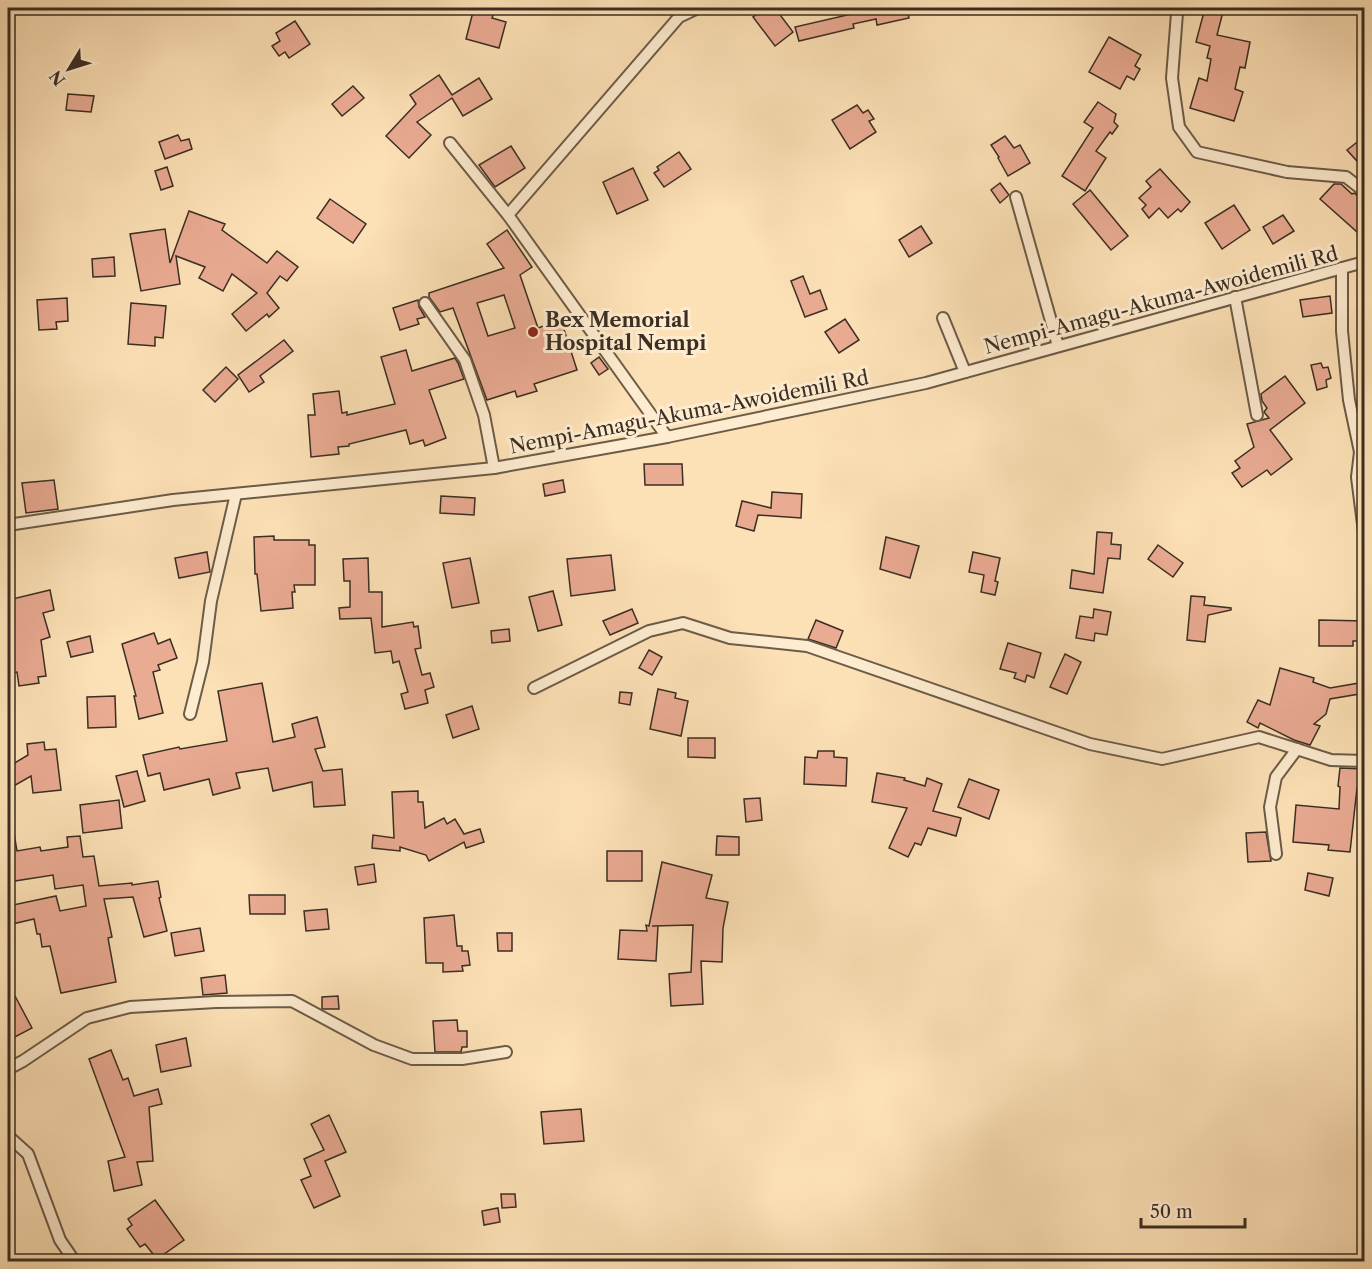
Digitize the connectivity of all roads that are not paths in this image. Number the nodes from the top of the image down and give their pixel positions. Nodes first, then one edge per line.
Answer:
1 (698, 8) edge
2 (1177, 13) dead end
3 (450, 143) dead end
4 (1365, 191) edge
5 (1016, 197) dead end
6 (508, 215) junction
7 (1365, 262) edge
8 (1342, 268) junction
9 (1235, 297) junction
10 (425, 303) dead end
11 (944, 318) dead end
12 (1058, 346) junction
13 (965, 372) junction
14 (1257, 415) dead end
15 (667, 437) junction
16 (1362, 453) edge
17 (494, 468) junction
18 (236, 494) junction
19 (8, 525) edge
20 (1365, 532) edge
21 (534, 688) dead end
22 (190, 714) dead end
23 (1297, 749) junction
24 (1365, 761) edge
25 (1276, 854) dead end
26 (506, 1052) dead end
27 (8, 1069) edge
28 (8, 1136) edge
29 (75, 1262) edge

1 - 6 street
2 - 4 street
3 - 6 street
5 - 12 street
6 - 15 street
7 - 8 street, Nempi-Amagu-Akuma-Awoidemili Rd
8 - 9 street, Nempi-Amagu-Akuma-Awoidemili Rd
8 - 16 street
9 - 12 street, Nempi-Amagu-Akuma-Awoidemili Rd
9 - 14 street
10 - 17 street
11 - 13 street
12 - 13 street, Nempi-Amagu-Akuma-Awoidemili Rd
13 - 15 street, Nempi-Amagu-Akuma-Awoidemili Rd
15 - 17 street, Nempi-Amagu-Akuma-Awoidemili Rd
16 - 20 street
17 - 18 street, Nempi-Amagu-Akuma-Awoidemili Rd
18 - 19 street, Nempi-Amagu-Akuma-Awoidemili Rd
18 - 22 street
21 - 23 street
23 - 24 street
23 - 25 street
26 - 27 street
28 - 29 street

